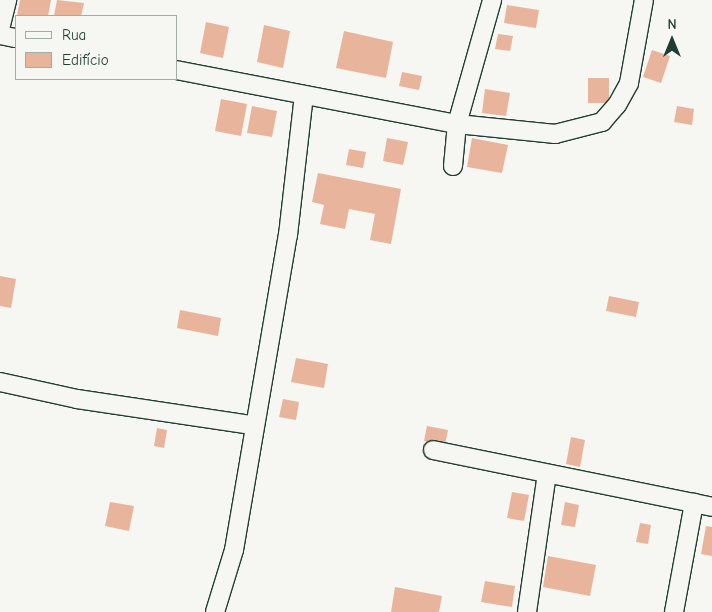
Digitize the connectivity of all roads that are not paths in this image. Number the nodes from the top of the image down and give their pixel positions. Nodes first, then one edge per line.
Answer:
1 (6, 0) edge
2 (492, 0) edge
3 (644, 0) edge
4 (0, 29) edge
5 (0, 35) edge
6 (15, 38) edge
7 (178, 70) edge
8 (304, 95) junction
9 (457, 124) junction
10 (453, 166) dead end
11 (0, 382) edge
12 (252, 425) junction
13 (432, 450) dead end
14 (547, 474) junction
15 (694, 503) junction
16 (712, 507) edge
17 (215, 612) edge
18 (527, 612) edge
19 (674, 612) edge

1 - 4 street
2 - 9 street
3 - 9 street
5 - 6 street
7 - 8 street
8 - 9 street
8 - 12 street
9 - 10 street
11 - 12 street
12 - 17 street
13 - 14 street
14 - 15 street
14 - 18 street
15 - 16 street
15 - 19 street

